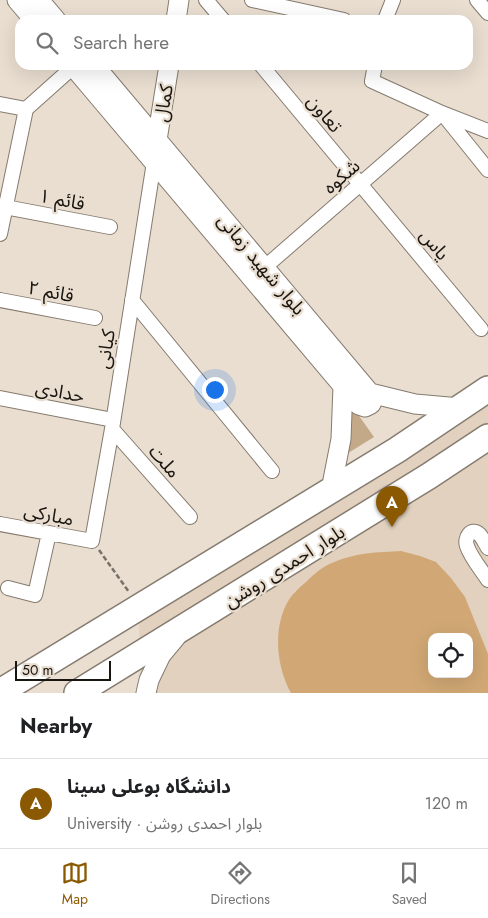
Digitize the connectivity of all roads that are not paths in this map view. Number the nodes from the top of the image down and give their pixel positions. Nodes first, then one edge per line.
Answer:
1 (17, 0) edge
2 (39, 0) edge
3 (180, 0) edge
4 (206, 0) edge
5 (252, 0) edge
6 (393, 0) edge
7 (477, 0) edge
8 (488, 13) edge
9 (30, 15) edge
10 (52, 15) edge
11 (177, 15) edge
12 (219, 15) edge
13 (321, 15) edge
14 (387, 15) edge
15 (69, 70) edge
16 (76, 70) edge
17 (98, 70) edge
18 (168, 70) edge
19 (265, 70) edge
20 (374, 70) edge
21 (0, 104) edge
22 (26, 109) junction
23 (442, 112) junction
24 (488, 131) edge
25 (157, 140) junction
26 (154, 162) junction
27 (488, 170) edge
28 (360, 184) junction
29 (3, 206) edge
30 (110, 227) dead end
31 (0, 234) edge
32 (265, 267) junction
33 (0, 300) edge
34 (132, 300) junction
35 (95, 318) dead end
36 (480, 329) dead end
37 (343, 386) junction
38 (488, 389) edge
39 (370, 393) junction
40 (0, 398) edge
41 (460, 408) junction
42 (112, 425) junction
43 (488, 437) edge
44 (272, 471) dead end
45 (330, 490) junction
46 (190, 517) dead end
47 (0, 524) edge
48 (49, 533) junction
49 (92, 541) joint
50 (488, 548) edge
51 (488, 580) edge
52 (8, 588) dead end
53 (183, 628) junction
54 (0, 692) edge
55 (78, 693) edge
56 (146, 693) edge

1 - 9 main road
2 - 10 main road
3 - 11 main road
4 - 12 street
5 - 13 street
6 - 14 street
7 - 8 street
15 - 22 street
16 - 26 main road, بلوار شهید زمانی
17 - 25 main road, بلوار شهید زمانی
18 - 25 main road, کمال
19 - 28 street, تعاون
20 - 23 street
21 - 22 street
22 - 29 street
23 - 24 street
23 - 27 street
23 - 28 street, شکوه
25 - 32 main road, بلوار شهید زمانی
26 - 34 street, کیانی
26 - 37 main road, بلوار شهید زمانی
28 - 32 street, شکوه
28 - 36 street, یاس
29 - 30 street, قائم ۱
29 - 31 street
32 - 39 main road, بلوار شهید زمانی
33 - 35 street, قائم ۲
34 - 42 street, کیانی
34 - 44 street
37 - 39 main road, بلوار شهید زمانی
37 - 45 main road
38 - 41 highway
39 - 41 main road
40 - 42 street, حدادی
41 - 45 highway
42 - 46 street, ملت
42 - 49 street, کیانی
43 - 53 highway, بلوار احمدی روشن
45 - 54 highway
47 - 48 street, مبارکی
48 - 49 street, مبارکی
48 - 52 street
50 - 51 street
53 - 55 highway, بلوار احمدی روشن
53 - 56 main road

